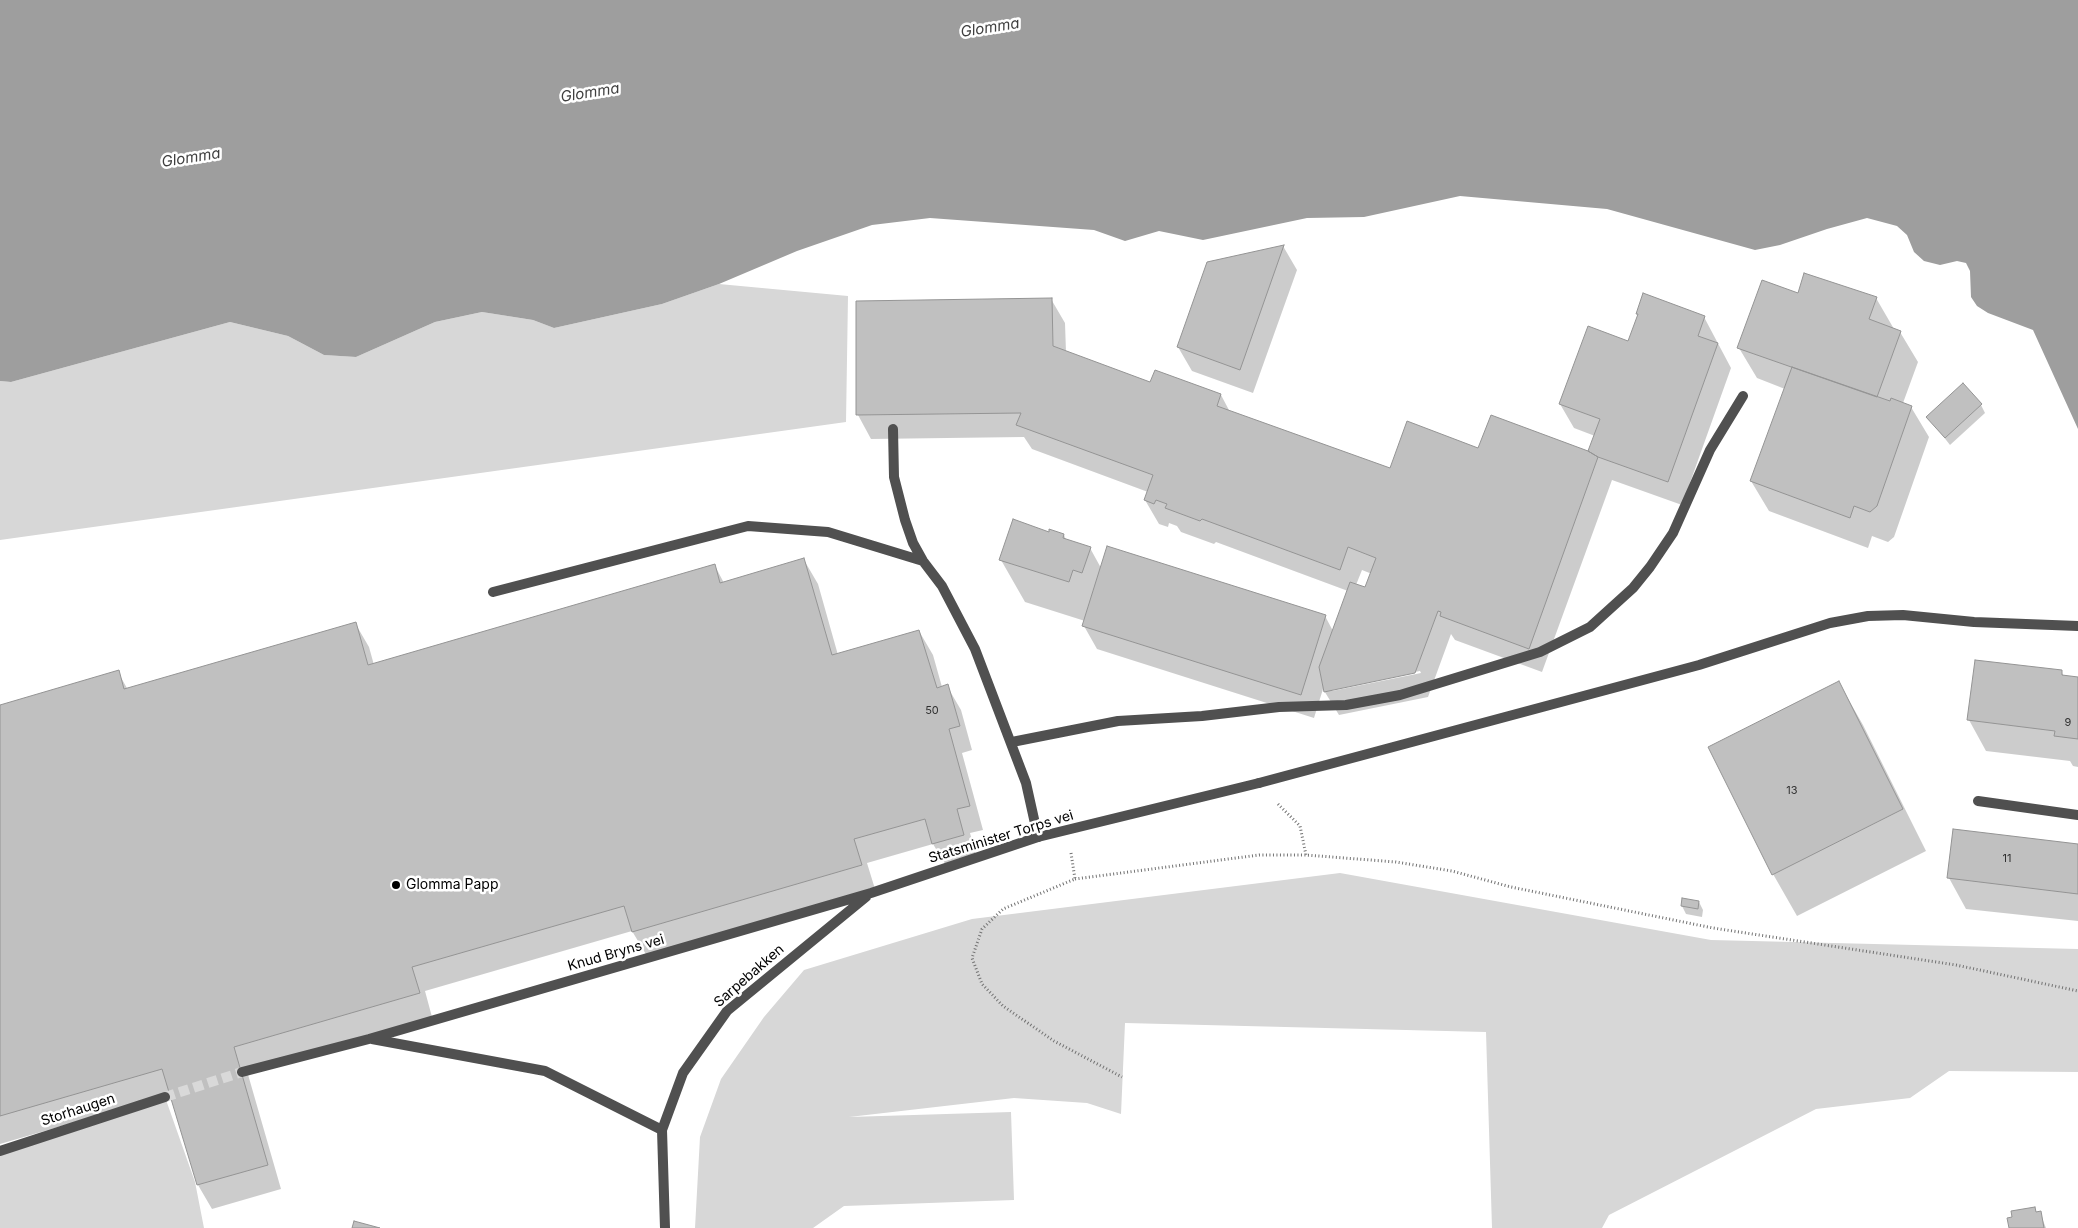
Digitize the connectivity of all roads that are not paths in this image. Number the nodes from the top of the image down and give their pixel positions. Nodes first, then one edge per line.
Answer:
1 (1743, 396) dead end
2 (893, 429) dead end
3 (923, 561) junction
4 (493, 592) dead end
5 (2078, 626) edge
6 (1012, 742) junction
7 (1978, 801) dead end
8 (2078, 815) edge
9 (1038, 837) junction
10 (871, 893) junction
11 (370, 1039) junction
12 (242, 1072) tunnel mouth
13 (165, 1097) tunnel mouth
14 (662, 1130) junction
15 (0, 1150) edge
16 (665, 1228) edge

1 - 6 street
2 - 3 street
3 - 4 street
3 - 6 street
5 - 9 street, Statsminister Torps vei
6 - 9 street
7 - 8 street
9 - 10 street, Statsminister Torps vei
10 - 11 street, Knud Bryns vei
10 - 14 street, Sarpebakken
11 - 12 street
11 - 14 street
13 - 15 street, Storhaugen
14 - 16 street, Sarpebakken

